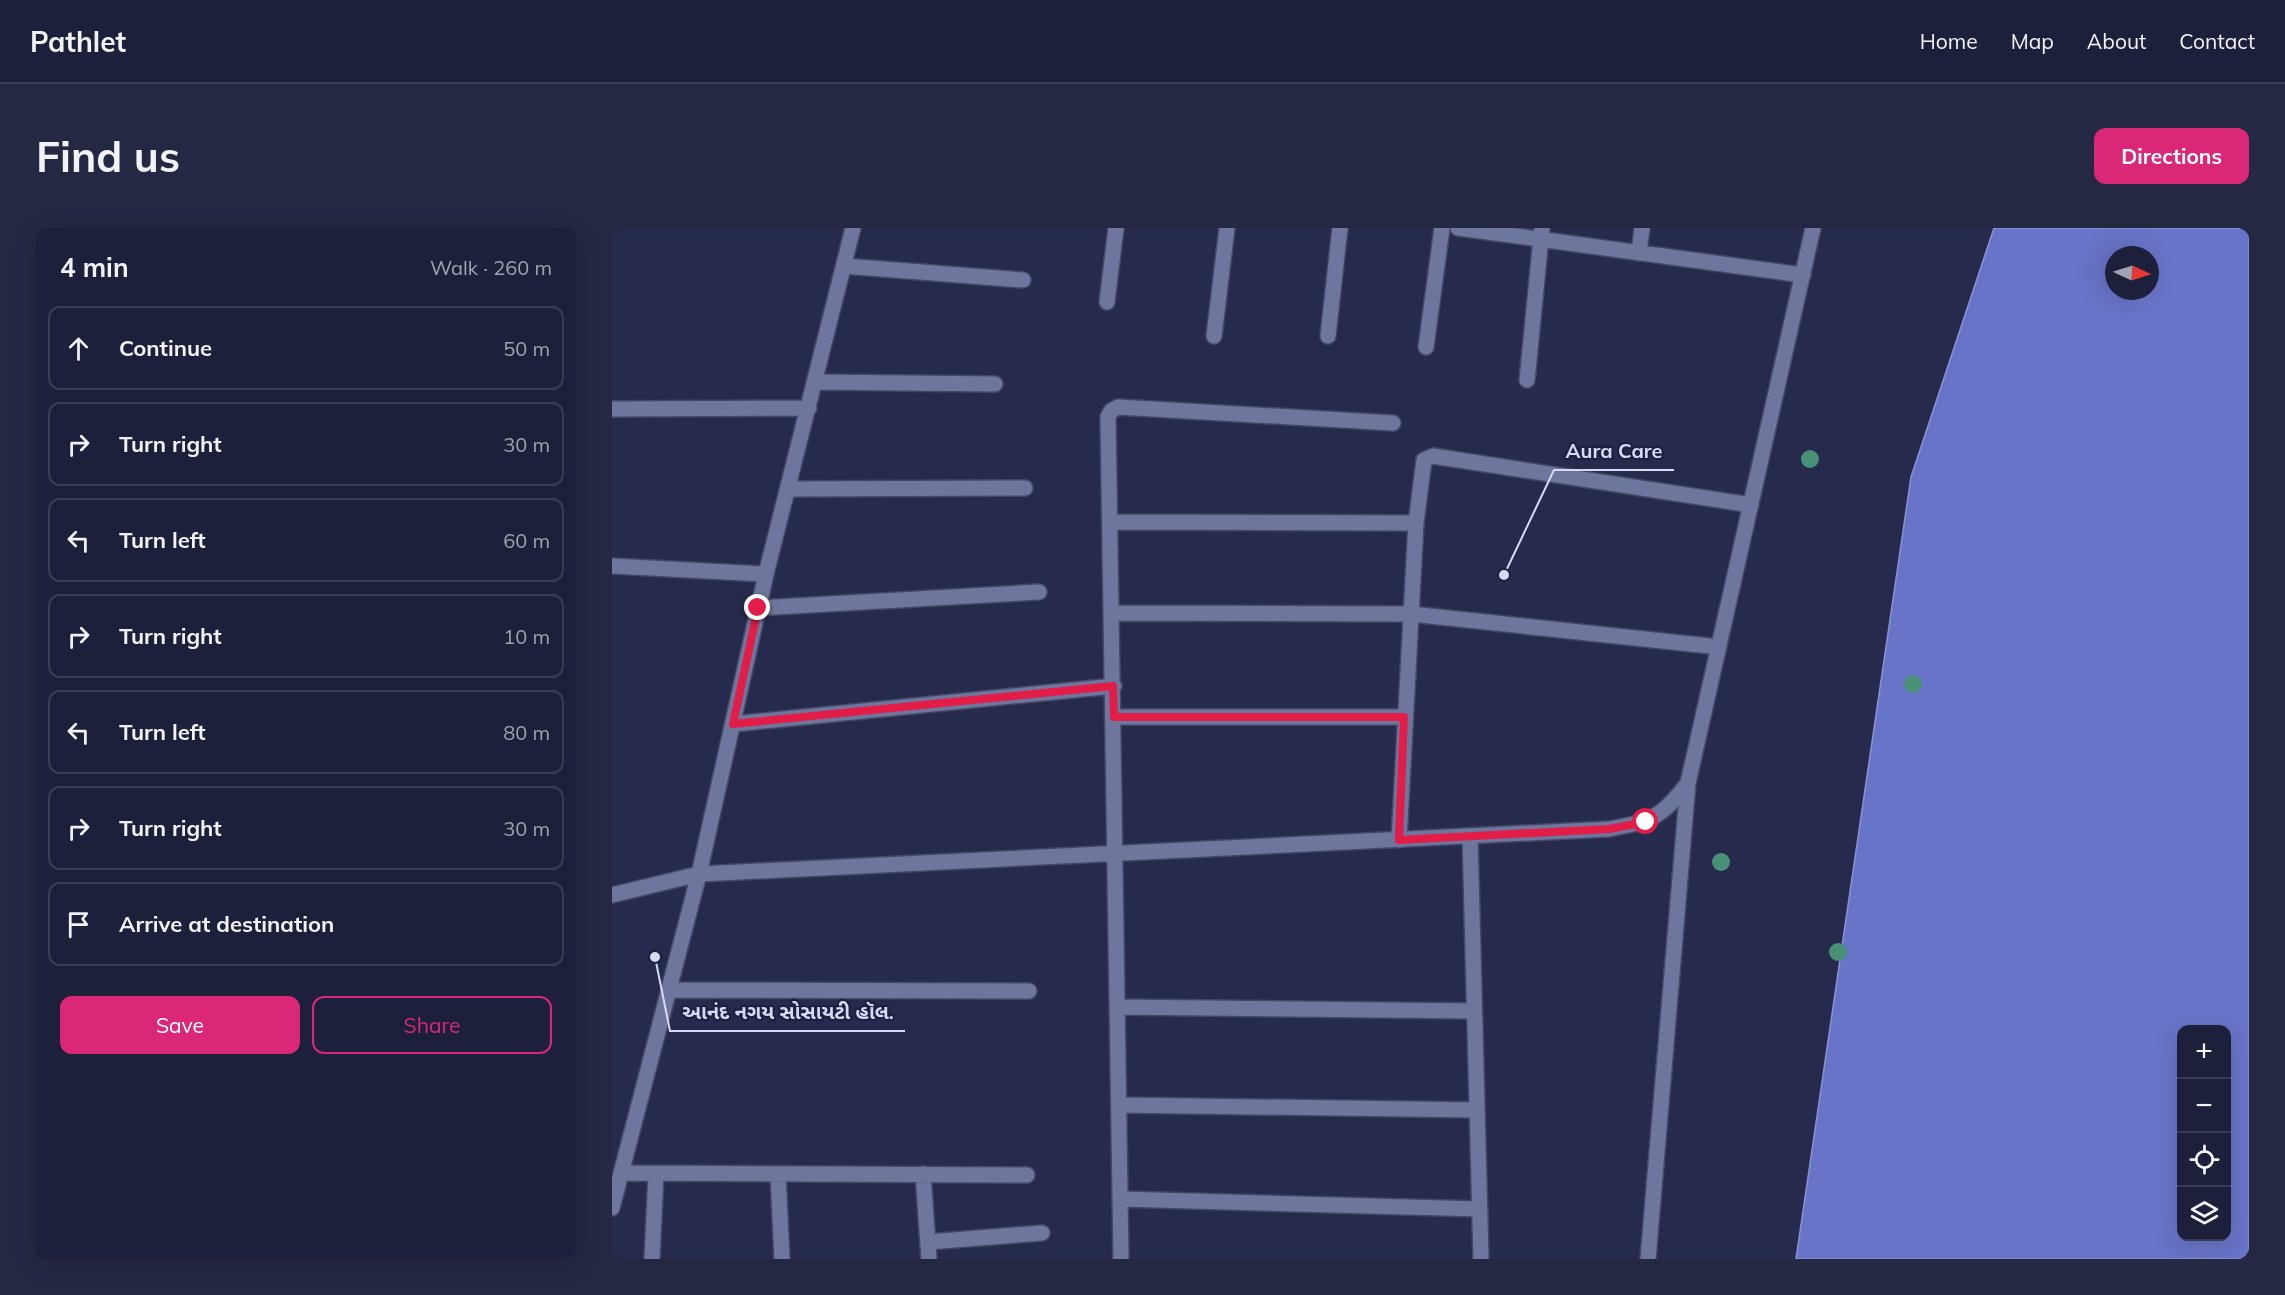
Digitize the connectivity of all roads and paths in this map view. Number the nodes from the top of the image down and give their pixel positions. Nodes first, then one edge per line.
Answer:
1 (854, 228) edge
2 (1116, 228) edge
3 (1227, 228) edge
4 (1340, 228) edge
5 (1442, 228) edge
6 (1458, 228) edge
7 (1642, 228) edge
8 (1813, 228) edge
9 (1541, 234) edge
10 (1639, 253) junction
11 (844, 266) junction
12 (1803, 275) junction
13 (1023, 280) dead end
14 (1107, 302) dead end
15 (1214, 336) dead end
16 (1328, 336) dead end
17 (1426, 347) dead end
18 (1527, 380) dead end
19 (815, 382) junction
20 (995, 384) dead end
21 (809, 408) junction
22 (612, 409) edge
23 (1393, 423) dead end
24 (1025, 488) dead end
25 (789, 489) junction
26 (1751, 505) junction
27 (1111, 522) junction
28 (1416, 523) junction
29 (612, 566) edge
30 (766, 574) junction
31 (1039, 592) dead end
32 (758, 608) junction
33 (1112, 613) junction
34 (1411, 614) junction
35 (1719, 647) junction
36 (1113, 686) junction
37 (1114, 717) junction
38 (1404, 717) junction
39 (733, 724) junction
40 (1688, 783) junction
41 (1470, 836) junction
42 (1399, 840) junction
43 (1117, 854) junction
44 (699, 874) junction
45 (612, 895) edge
46 (669, 990) junction
47 (1029, 991) dead end
48 (1118, 1007) junction
49 (1474, 1011) junction
50 (1119, 1105) junction
51 (1477, 1110) junction
52 (621, 1173) junction
53 (656, 1173) junction
54 (778, 1173) junction
55 (922, 1174) junction
56 (1027, 1175) dead end
57 (1120, 1199) junction
58 (612, 1208) edge
59 (1480, 1209) junction
60 (1042, 1233) dead end
61 (927, 1242) junction
62 (652, 1259) edge
63 (782, 1259) edge
64 (929, 1259) edge
65 (1121, 1259) edge
66 (1481, 1259) edge
67 (1648, 1259) edge

1 - 11 street
2 - 14 street
3 - 15 street
4 - 16 street
5 - 17 street
6 - 9 street
7 - 10 street
8 - 12 street
9 - 10 street
9 - 18 street
10 - 12 street
11 - 13 street
11 - 19 street
12 - 26 street
19 - 20 street
19 - 21 street
21 - 22 street
21 - 25 street
23 - 27 street
24 - 25 street
25 - 30 street
26 - 28 street
26 - 35 street
27 - 28 street
27 - 33 street
28 - 34 street
29 - 30 street
30 - 32 street
31 - 32 street
32 - 39 street
33 - 34 street
33 - 36 street
34 - 35 street
34 - 38 street
35 - 40 street
36 - 37 street
36 - 39 street
37 - 38 street
37 - 43 street
38 - 42 street
39 - 44 street
40 - 41 street
40 - 67 street
41 - 42 street
41 - 49 street
42 - 43 street
43 - 44 street
43 - 48 street
44 - 45 street
44 - 46 street
46 - 47 street
46 - 52 street
48 - 49 street
48 - 50 street
49 - 51 street
50 - 51 street
50 - 57 street
51 - 59 street
52 - 53 street
52 - 58 street
53 - 54 street
53 - 62 street
54 - 55 street
54 - 63 street
55 - 56 street
55 - 61 street
57 - 59 street
57 - 65 street
59 - 66 street
60 - 61 street
61 - 64 street

